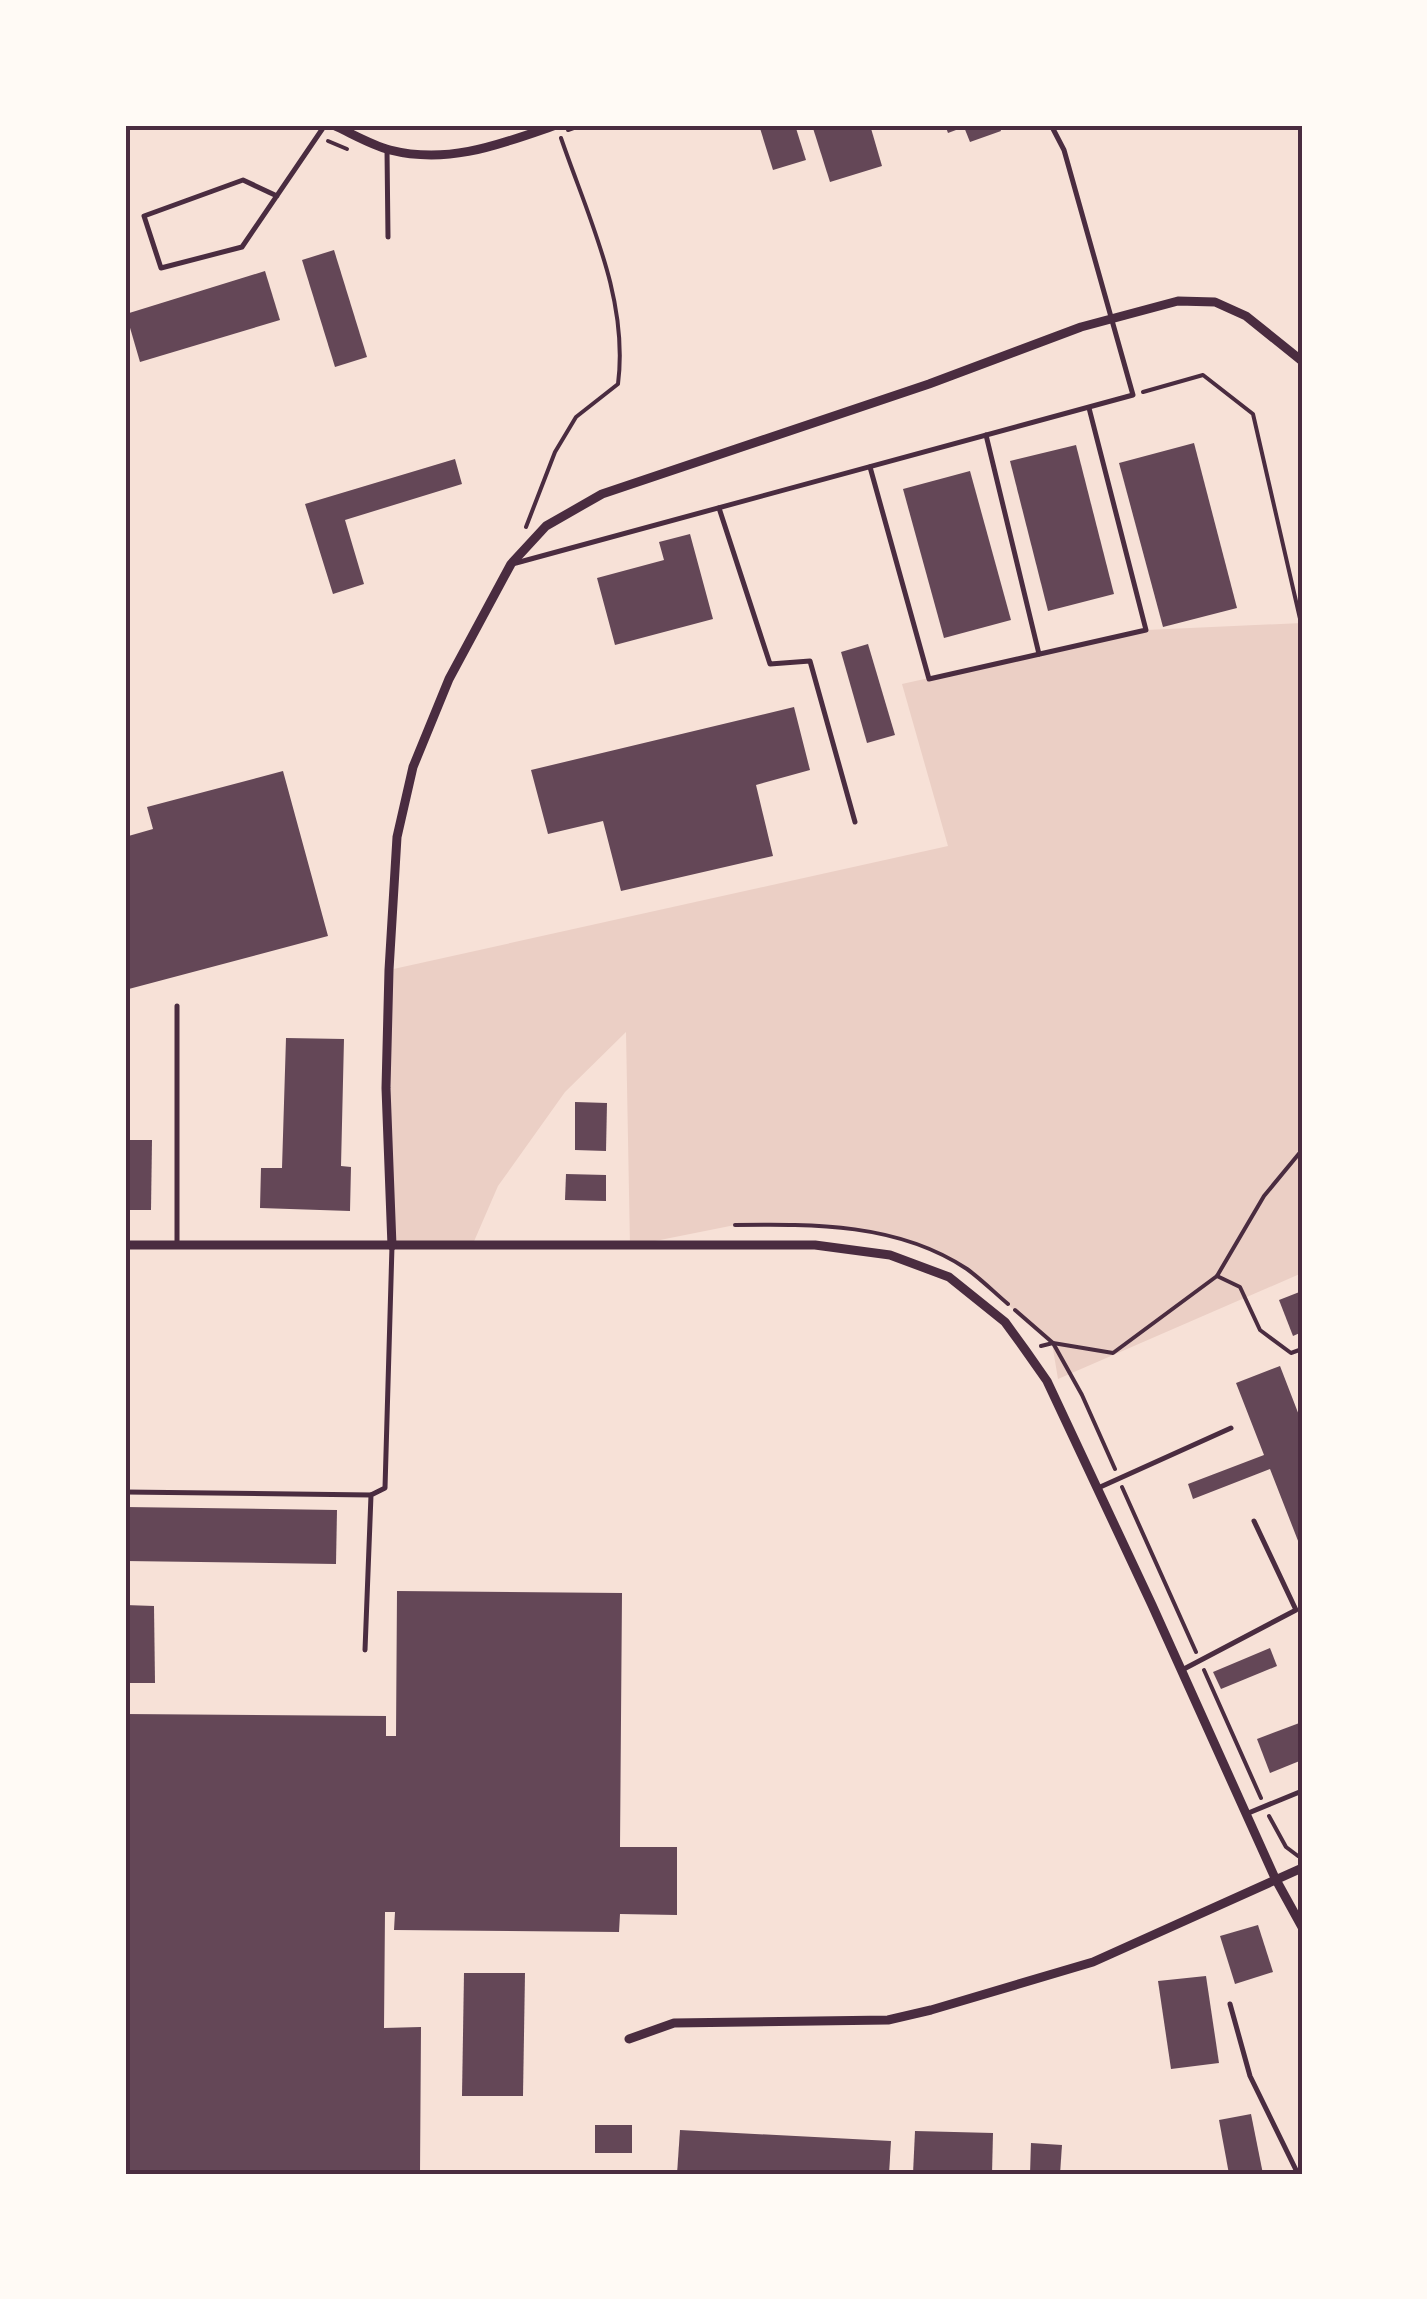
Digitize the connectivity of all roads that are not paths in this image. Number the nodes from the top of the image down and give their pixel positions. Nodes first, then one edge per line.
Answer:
1 (329, 125) edge
2 (1051, 125) edge
3 (557, 129) edge
4 (387, 150) junction
5 (277, 196) junction
6 (388, 237) dead end
7 (1112, 317) junction
8 (1302, 360) edge
9 (1088, 407) junction
10 (986, 435) junction
11 (870, 466) junction
12 (719, 508) junction
13 (512, 564) junction
14 (1039, 654) junction
15 (855, 822) dead end
16 (177, 1006) dead end
17 (125, 1244) edge
18 (177, 1245) junction
19 (392, 1246) junction
20 (1231, 1428) dead end
21 (1098, 1488) junction
22 (125, 1492) edge
23 (371, 1495) junction
24 (1254, 1521) dead end
25 (365, 1650) dead end
26 (1182, 1670) junction
27 (1302, 1791) edge
28 (1246, 1814) junction
29 (1302, 1868) edge
30 (1275, 1878) junction
31 (1302, 1927) edge
32 (1230, 2004) dead end
33 (628, 2039) dead end
34 (1298, 2174) edge

1 - 4 street
1 - 5 lane
2 - 7 lane
3 - 4 street
4 - 6 lane
5 - 5 lane
7 - 8 street
7 - 9 lane
7 - 13 street
9 - 10 lane
9 - 14 lane
10 - 11 lane
10 - 14 lane
11 - 12 lane
11 - 14 lane
12 - 13 lane
12 - 15 lane
13 - 19 street
16 - 18 lane
17 - 18 street
18 - 19 street
19 - 21 street
19 - 23 lane
20 - 21 lane
21 - 26 street
22 - 23 lane
23 - 25 lane
24 - 26 lane
26 - 28 street
27 - 28 lane
28 - 30 street
29 - 30 street
30 - 31 street
30 - 33 street
32 - 34 lane

